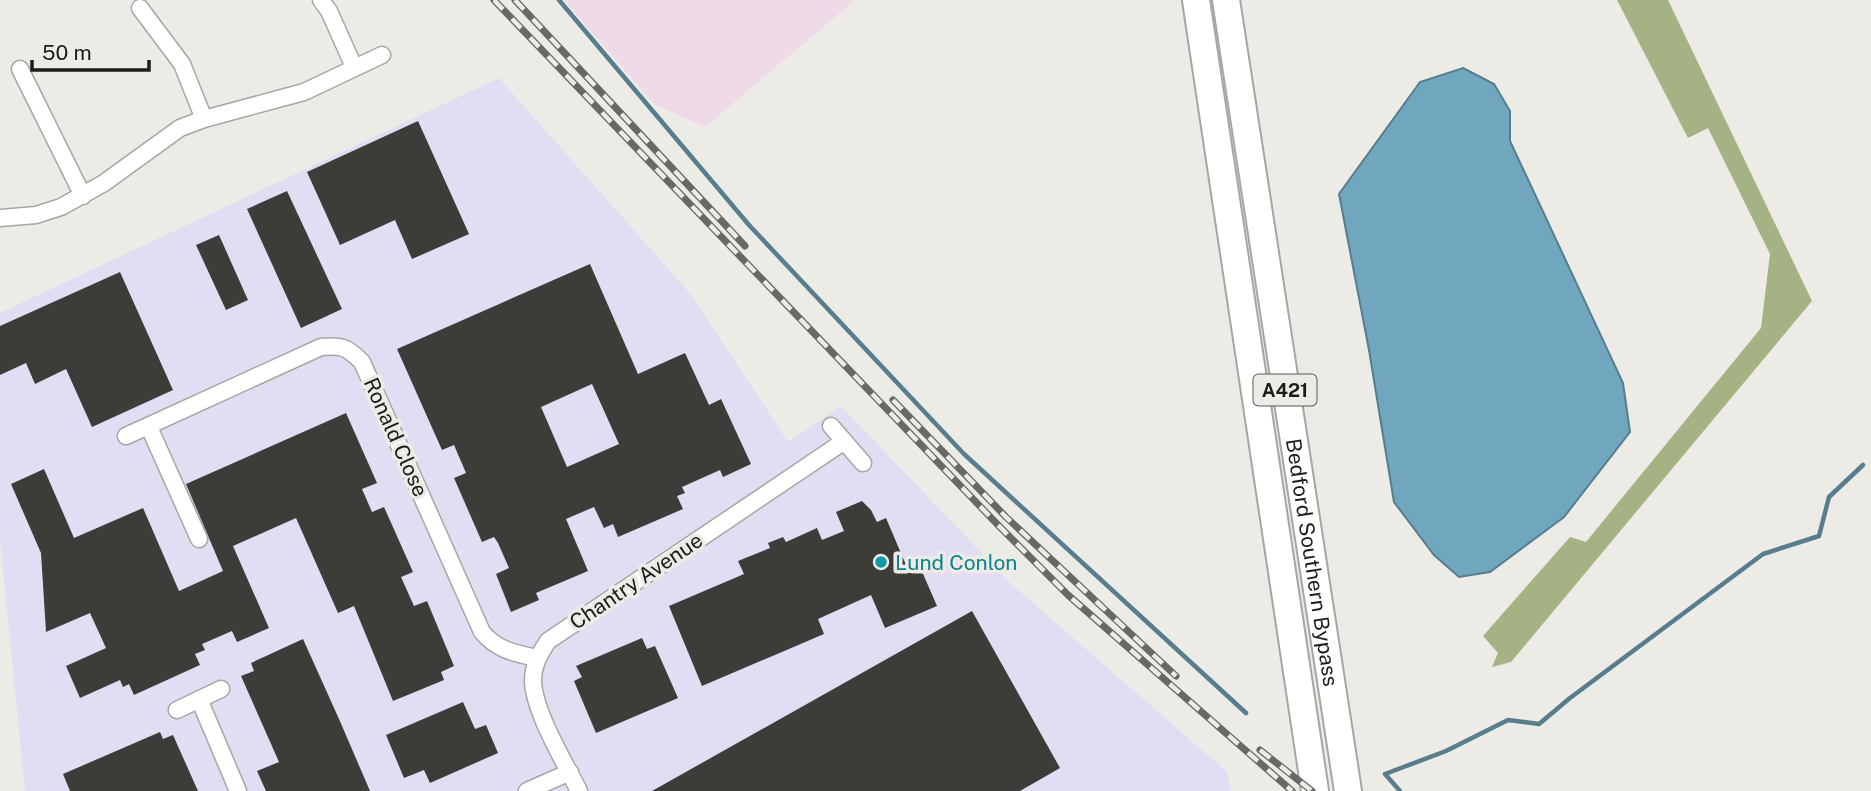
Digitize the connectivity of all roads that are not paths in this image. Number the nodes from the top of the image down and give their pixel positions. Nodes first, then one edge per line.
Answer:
1 (321, 0) edge
2 (1196, 0) edge
3 (1226, 0) edge
4 (140, 8) dead end
5 (382, 55) dead end
6 (354, 67) junction
7 (20, 69) dead end
8 (204, 119) junction
9 (83, 196) junction
10 (0, 218) edge
11 (831, 426) dead end
12 (149, 427) junction
13 (126, 436) dead end
14 (843, 442) junction
15 (863, 463) dead end
16 (199, 539) dead end
17 (537, 658) junction
18 (221, 689) dead end
19 (199, 699) junction
20 (177, 710) dead end
21 (570, 772) junction
22 (1347, 785) edge
23 (238, 791) edge
24 (527, 791) edge
25 (579, 791) edge
26 (1315, 791) edge

1 - 6 street
2 - 26 highway, Bedford Southern Bypass / A421
3 - 22 highway, Bedford Southern Bypass / A421
4 - 8 street
5 - 6 street
6 - 8 street
7 - 9 street
8 - 9 street
9 - 10 street
11 - 14 street
12 - 13 street, Ronald Close
12 - 16 street
12 - 17 street, Ronald Close
14 - 15 street
14 - 17 street, Chantry Avenue
17 - 21 street
18 - 19 street
19 - 20 street
19 - 23 street
21 - 24 street
21 - 25 street

